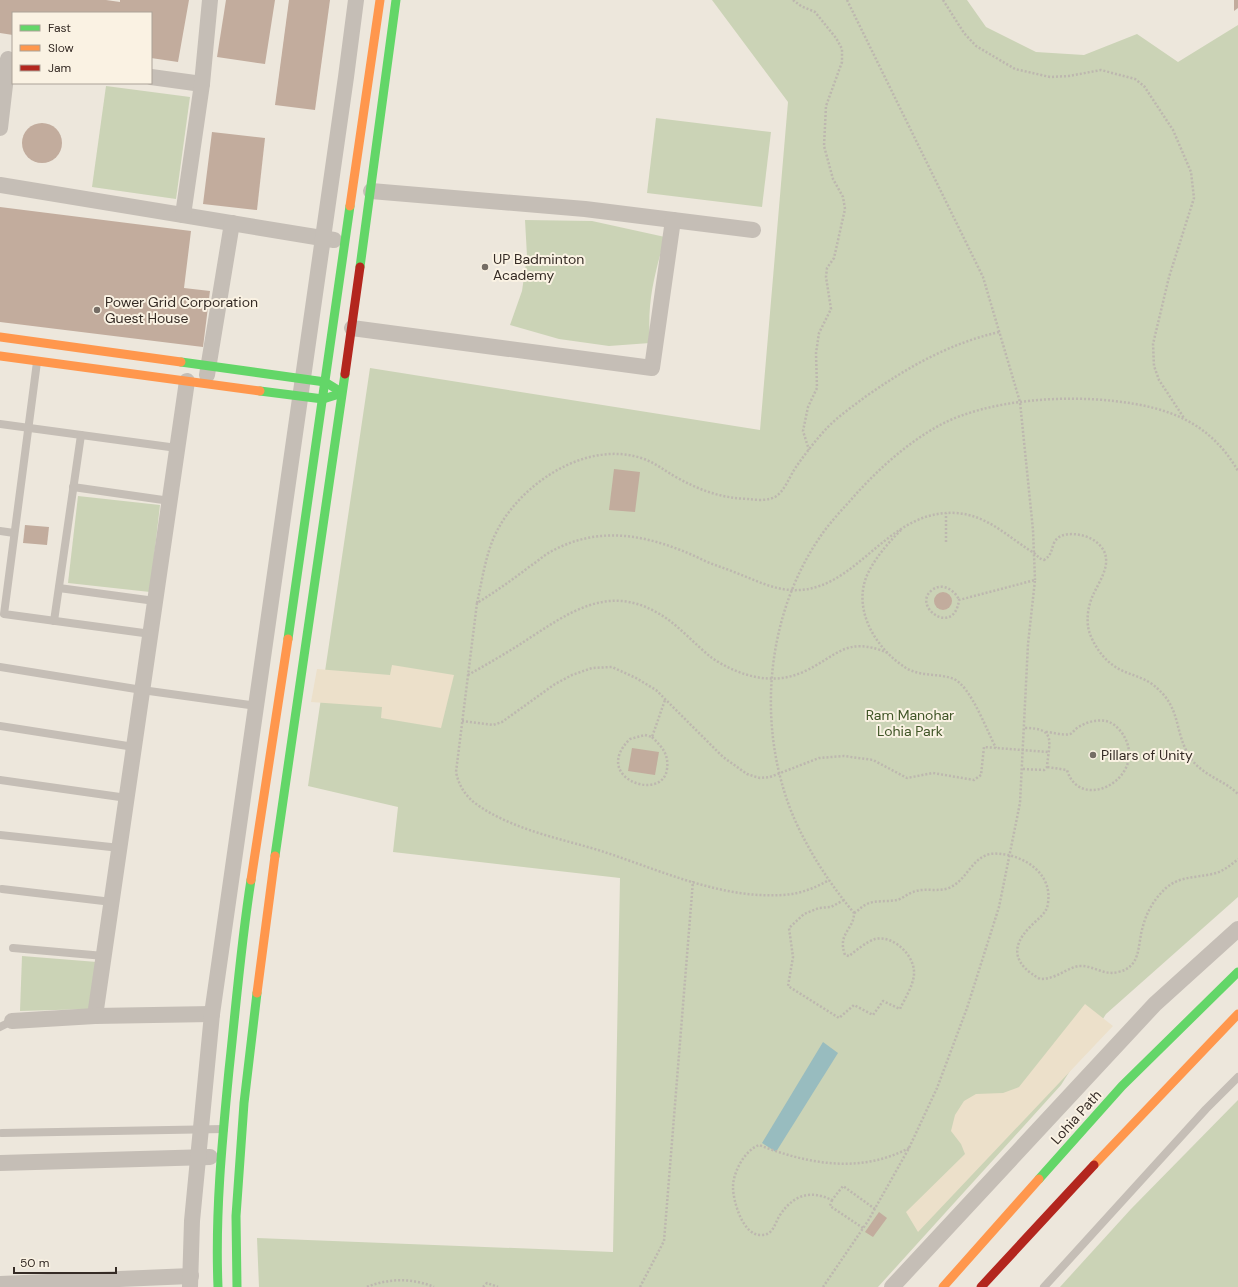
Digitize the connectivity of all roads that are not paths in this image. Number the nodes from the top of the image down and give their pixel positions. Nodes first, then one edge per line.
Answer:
1 (210, 0) edge
2 (356, 0) edge
3 (380, 0) edge
4 (396, 0) edge
5 (7, 58) edge
6 (152, 77) edge
7 (202, 84) junction
8 (0, 128) edge
9 (0, 185) edge
10 (371, 191) junction
11 (183, 215) junction
12 (673, 220) junction
13 (232, 223) junction
14 (753, 230) dead end
15 (323, 238) junction
16 (345, 242) junction
17 (352, 328) junction
18 (0, 337) edge
19 (0, 356) edge
20 (37, 361) junction
21 (209, 366) junction
22 (303, 379) junction
23 (187, 381) junction
24 (325, 382) junction
25 (206, 384) junction
26 (343, 393) junction
27 (301, 397) junction
28 (323, 400) junction
29 (0, 424) edge
30 (28, 427) junction
31 (81, 435) junction
32 (177, 448) junction
33 (73, 487) junction
34 (170, 501) junction
35 (0, 531) edge
36 (14, 533) junction
37 (59, 588) junction
38 (155, 601) junction
39 (54, 621) junction
40 (151, 634) junction
41 (0, 667) edge
42 (142, 690) junction
43 (257, 706) junction
44 (0, 726) edge
45 (134, 747) junction
46 (0, 780) edge
47 (127, 798) junction
48 (0, 835) edge
49 (120, 848) junction
50 (2, 890) dead end
51 (112, 902) junction
52 (1238, 929) edge
53 (13, 948) dead end
54 (104, 956) junction
55 (1238, 972) edge
56 (212, 1014) junction
57 (1238, 1014) edge
58 (96, 1016) junction
59 (6, 1024) edge
60 (1238, 1077) edge
61 (233, 1129) junction
62 (201, 1130) junction
63 (2, 1133) dead end
64 (221, 1157) junction
65 (199, 1158) junction
66 (0, 1163) edge
67 (190, 1281) edge
68 (0, 1284) edge
69 (77, 1284) edge
70 (218, 1287) edge
71 (237, 1287) edge
72 (892, 1287) edge
73 (943, 1287) edge
74 (981, 1287) edge
75 (1044, 1287) edge

1 - 7 street
2 - 15 street
3 - 16 street
4 - 10 street
5 - 8 street
6 - 7 street
7 - 11 street
9 - 11 street
10 - 12 street
10 - 17 street
11 - 13 street
12 - 14 street
12 - 17 street
13 - 15 street
13 - 21 street
15 - 16 street
15 - 22 street
16 - 24 street
17 - 26 street
18 - 21 street
19 - 20 street
20 - 23 street
20 - 30 lane
21 - 22 street
21 - 25 street
22 - 24 street
22 - 27 street
23 - 25 street
23 - 32 street
24 - 26 street
24 - 28 street
25 - 27 street
26 - 28 street
26 - 61 street
27 - 28 street
27 - 43 street
28 - 61 street
29 - 30 lane
30 - 31 lane
30 - 36 lane
31 - 32 lane
31 - 33 lane
32 - 34 street
33 - 34 lane
33 - 37 lane
34 - 38 street
35 - 36 lane
36 - 39 lane
37 - 38 lane
37 - 39 lane
38 - 40 street
39 - 40 lane
40 - 42 street
41 - 42 lane
42 - 43 lane
42 - 45 street
43 - 56 street
44 - 45 lane
45 - 47 street
46 - 47 lane
47 - 49 street
48 - 49 lane
49 - 51 street
50 - 51 lane
51 - 54 street
52 - 72 street
53 - 54 lane
54 - 58 street
55 - 73 street, Lohia Path
56 - 58 street
56 - 62 street
57 - 74 street
58 - 59 street
60 - 75 lane
61 - 62 lane
61 - 64 street
61 - 71 street
62 - 63 lane
62 - 65 street
64 - 65 street
64 - 70 street
65 - 66 street
65 - 67 street
67 - 69 street
68 - 69 street

